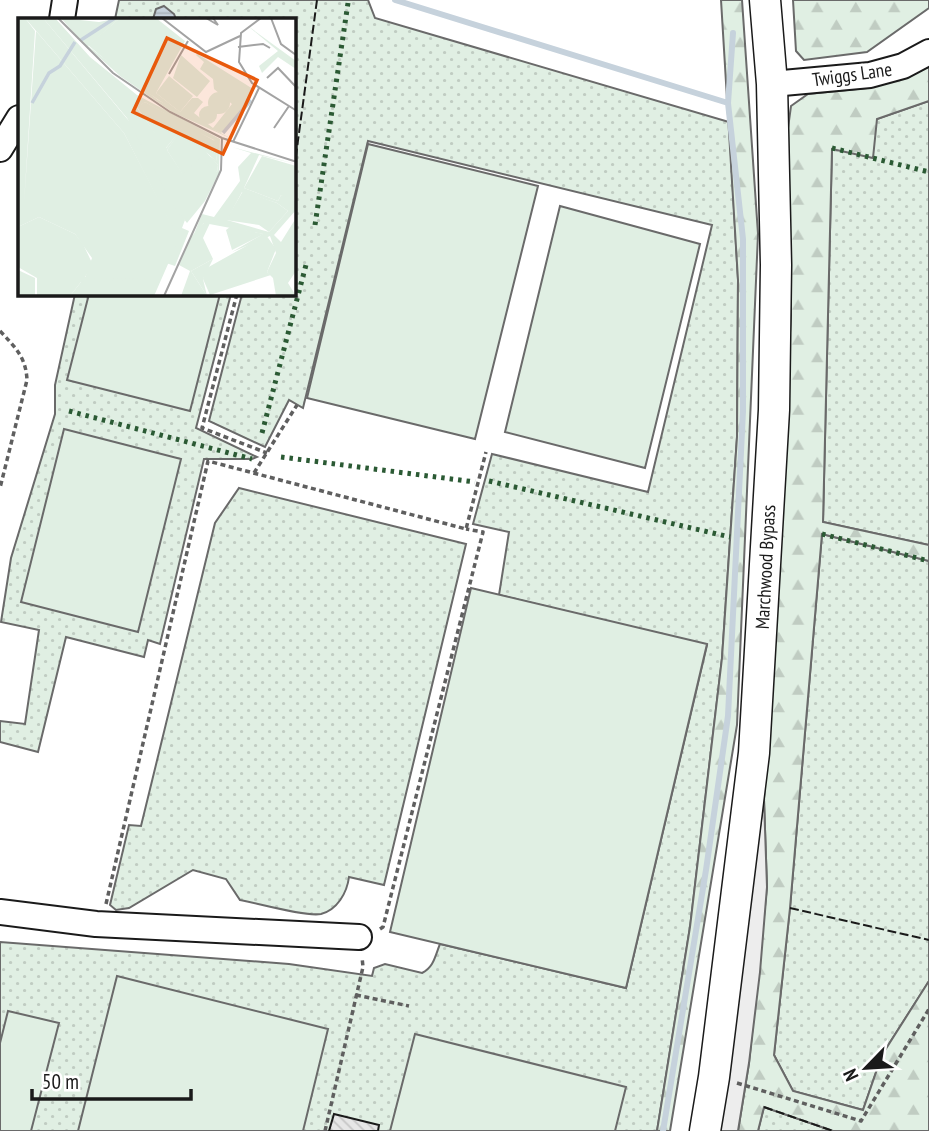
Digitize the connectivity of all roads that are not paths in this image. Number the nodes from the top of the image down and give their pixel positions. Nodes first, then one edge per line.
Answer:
1 (65, 0) edge
2 (765, 0) edge
3 (62, 18) edge
4 (929, 52) edge
5 (772, 84) junction
6 (18, 120) edge
7 (0, 149) edge
8 (0, 912) edge
9 (359, 937) road end
10 (705, 1131) edge

1 - 3 street
2 - 5 main road, Marchwood Bypass
4 - 5 street, Twiggs Lane
5 - 10 main road, Marchwood Bypass
6 - 7 street
8 - 9 street

